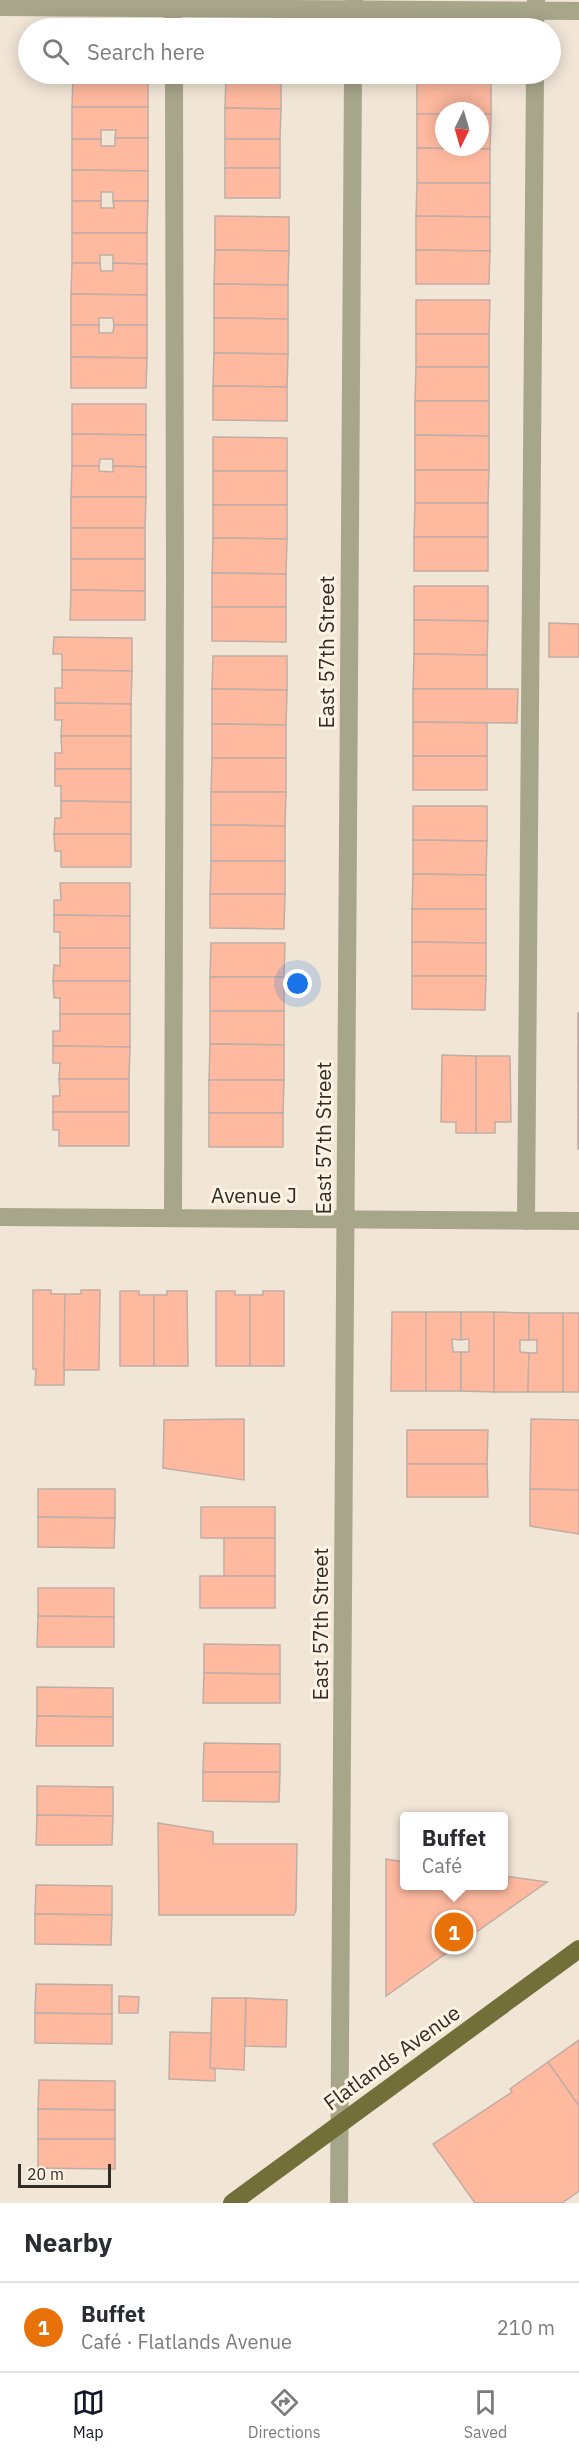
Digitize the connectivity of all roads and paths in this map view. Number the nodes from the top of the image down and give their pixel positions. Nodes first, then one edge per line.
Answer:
1 (172, 4) edge
2 (354, 5) edge
3 (0, 7) edge
4 (579, 11) edge
5 (535, 13) edge
6 (174, 84) edge
7 (353, 84) edge
8 (535, 84) edge
9 (0, 1217) edge
10 (173, 1218) junction
11 (346, 1219) junction
12 (526, 1221) junction
13 (579, 1221) edge
14 (579, 1949) edge
15 (340, 2125) junction
16 (232, 2203) edge
17 (339, 2203) edge

1 - 2 street
1 - 3 street
2 - 5 street
4 - 5 street
6 - 10 street
7 - 11 street, East 57th Street
8 - 12 street
9 - 10 street, Avenue J
10 - 11 street, Avenue J
11 - 12 street, Avenue J
11 - 15 street, East 57th Street
12 - 13 street, Avenue J
14 - 15 main road, Flatlands Avenue
15 - 16 main road, Flatlands Avenue
15 - 17 street, East 57th Street

